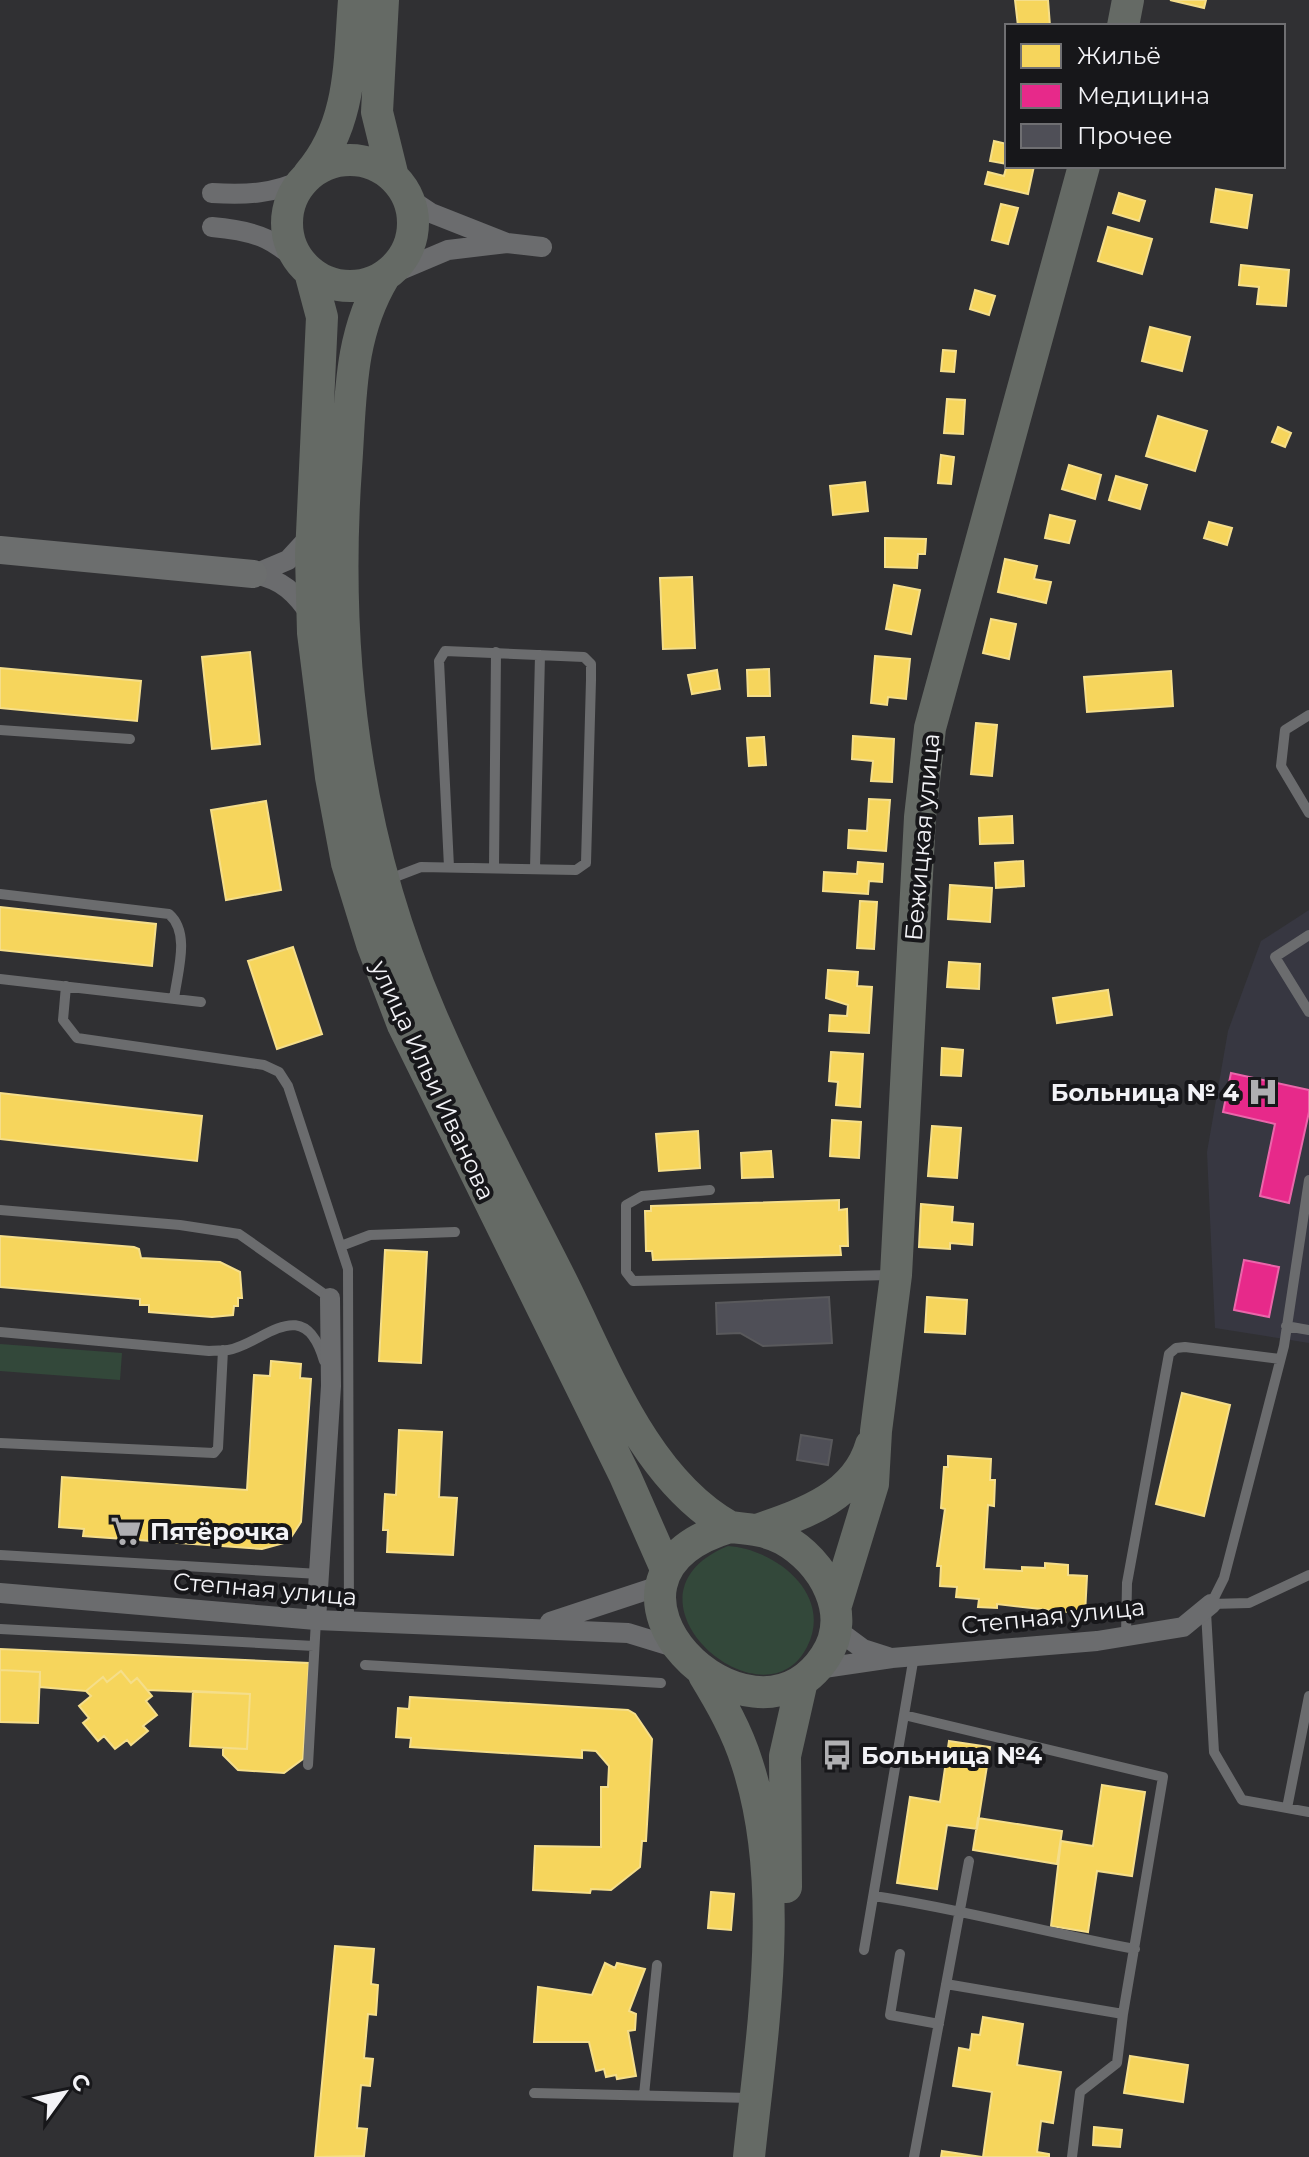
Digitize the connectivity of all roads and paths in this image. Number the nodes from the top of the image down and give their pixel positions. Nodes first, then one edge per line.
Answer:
1 (354, 0) edge
2 (383, 0) edge
3 (1128, 0) edge
4 (1123, 24) edge
5 (1083, 168) edge
6 (305, 179) junction
7 (400, 187) junction
8 (212, 193) dead end
9 (212, 227) dead end
10 (507, 243) junction
11 (542, 247) dead end
12 (310, 272) junction
13 (384, 277) junction
14 (312, 534) junction
15 (0, 550) edge
16 (253, 574) junction
17 (313, 618) junction
18 (496, 652) junction
19 (540, 655) junction
20 (1309, 715) edge
21 (0, 730) edge
22 (130, 739) dead end
23 (1309, 813) edge
24 (449, 867) junction
25 (494, 868) junction
26 (535, 869) junction
27 (385, 881) junction
28 (0, 894) edge
29 (1309, 935) edge
30 (0, 979) edge
31 (66, 986) junction
32 (174, 999) junction
33 (201, 1002) dead end
34 (1309, 1012) edge
35 (1309, 1180) edge
36 (710, 1190) dead end
37 (0, 1210) edge
38 (455, 1232) dead end
39 (341, 1246) junction
40 (896, 1275) junction
41 (330, 1298) joint
42 (1286, 1326) junction
43 (1309, 1330) edge
44 (0, 1332) edge
45 (223, 1350) junction
46 (1280, 1359) junction
47 (331, 1386) junction
48 (876, 1431) junction
49 (0, 1443) edge
50 (743, 1528) junction
51 (0, 1555) edge
52 (319, 1574) junction
53 (1309, 1575) edge
54 (663, 1578) junction
55 (0, 1593) edge
56 (1209, 1608) junction
57 (836, 1617) junction
58 (316, 1620) junction
59 (349, 1622) junction
60 (526, 1628) junction
61 (0, 1629) edge
62 (1126, 1636) junction
63 (314, 1646) junction
64 (677, 1648) junction
65 (914, 1656) junction
66 (892, 1658) junction
67 (365, 1665) dead end
68 (704, 1675) junction
69 (809, 1675) junction
70 (661, 1683) dead end
71 (1309, 1696) edge
72 (904, 1715) junction
73 (308, 1765) dead end
74 (1287, 1808) junction
75 (1309, 1812) edge
76 (969, 1861) dead end
77 (874, 1896) junction
78 (962, 1909) junction
79 (1135, 1949) junction
80 (864, 1950) dead end
81 (900, 1954) dead end
82 (657, 1965) dead end
83 (946, 1984) junction
84 (1123, 2014) junction
85 (939, 2024) junction
86 (534, 2093) dead end
87 (644, 2095) junction
88 (762, 2098) junction
89 (749, 2157) edge
90 (762, 2157) edge
91 (914, 2157) edge
92 (1072, 2157) edge

1 - 6 main road
2 - 7 main road
3 - 4 main road
5 - 40 main road, Бежицкая улица
6 - 7 main road
6 - 8 street
6 - 12 main road
7 - 10 street
7 - 13 main road
9 - 12 street
10 - 11 street
10 - 13 street
12 - 13 main road
12 - 14 main road, улица Ильи Иванова
13 - 27 main road, улица Ильи Иванова
14 - 16 street
14 - 17 main road, улица Ильи Иванова
15 - 16 street
16 - 17 street
17 - 54 main road, улица Ильи Иванова
18 - 19 lane
18 - 24 lane
18 - 25 lane
19 - 26 lane
19 - 26 lane
20 - 23 lane
21 - 22 lane
24 - 25 lane
24 - 27 lane
25 - 26 lane
27 - 50 main road, улица Ильи Иванова
28 - 32 lane
29 - 34 lane
30 - 31 lane
31 - 32 lane
31 - 39 lane
32 - 33 lane
35 - 42 lane
36 - 40 lane
37 - 41 lane
38 - 39 lane
39 - 59 lane
40 - 48 main road, Бежицкая улица
41 - 47 street
42 - 43 lane
42 - 46 lane
44 - 45 lane
45 - 47 lane
45 - 49 lane
46 - 56 lane
46 - 62 lane
47 - 52 street
48 - 50 main road
48 - 57 main road
50 - 54 main road
50 - 57 main road
51 - 52 lane
52 - 58 street
53 - 56 lane
54 - 60 street
54 - 64 main road
55 - 58 street, Степная улица
56 - 62 street, Степная улица
56 - 74 lane
57 - 66 street
57 - 69 main road
58 - 59 street, Степная улица
58 - 63 lane
59 - 60 street, Степная улица
60 - 64 street
61 - 63 lane
62 - 65 street, Степная улица
63 - 73 lane
64 - 68 main road
65 - 66 street, Степная улица
65 - 72 lane
66 - 69 street, Степная улица
67 - 70 lane
68 - 69 main road
68 - 88 main road
69 - 88 main road
71 - 74 lane
72 - 77 lane
72 - 79 lane
74 - 75 lane
76 - 78 lane
77 - 78 lane
77 - 80 lane
78 - 79 lane
78 - 83 lane
79 - 84 lane
81 - 85 lane
82 - 87 lane
83 - 84 lane
83 - 85 lane
84 - 92 lane
85 - 91 lane
86 - 87 lane
87 - 88 lane
88 - 89 main road
88 - 90 main road

